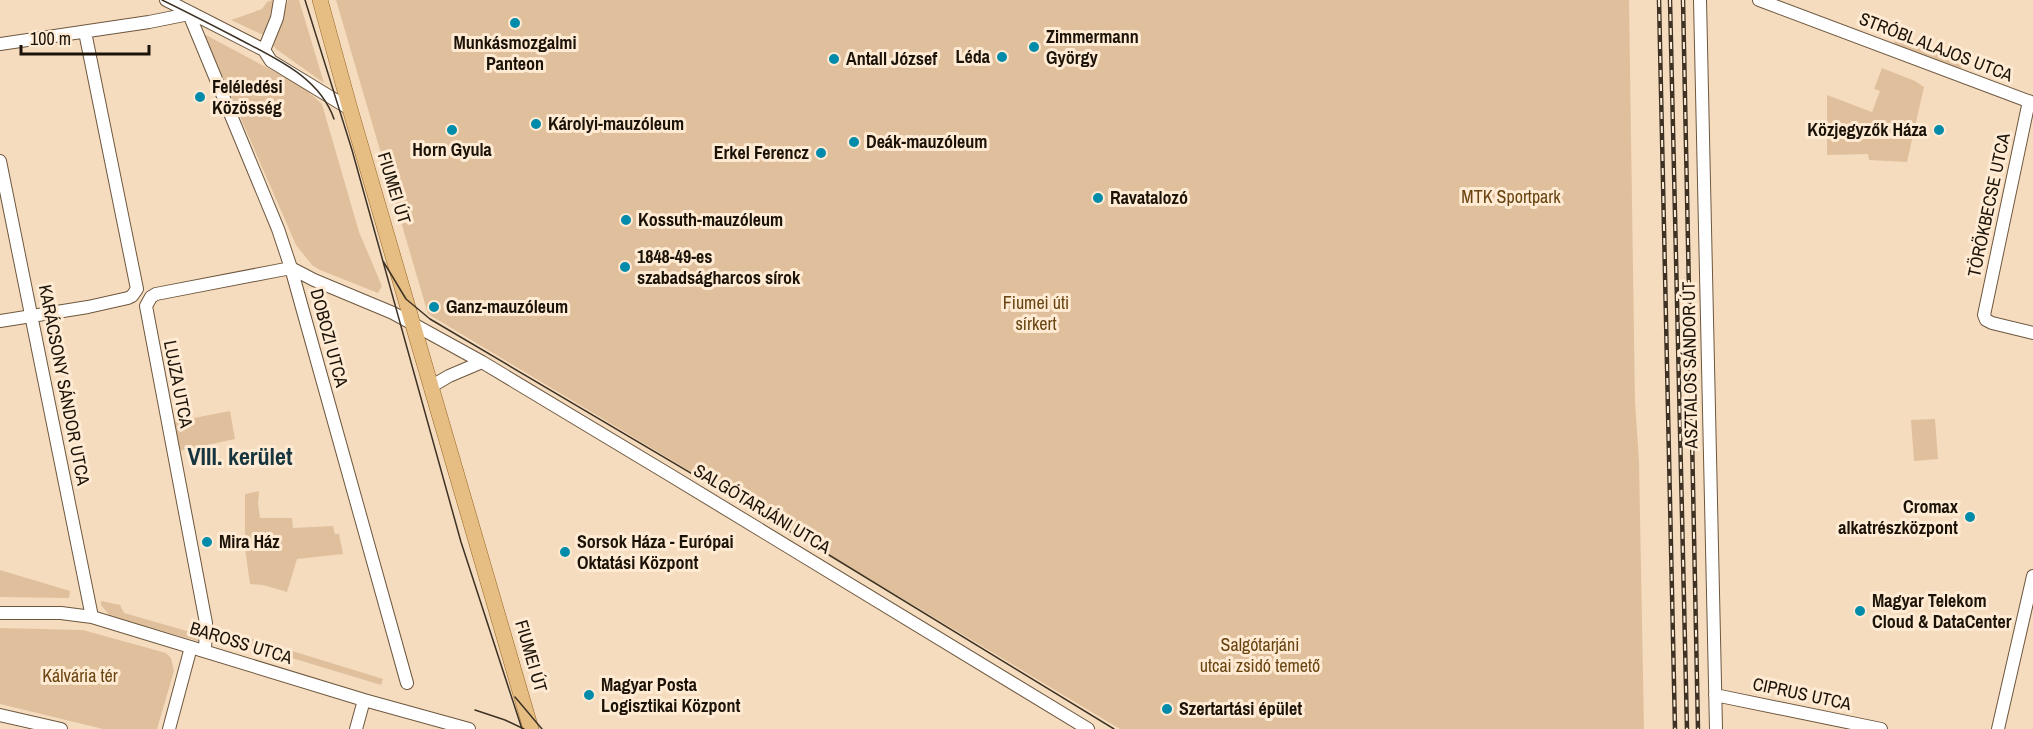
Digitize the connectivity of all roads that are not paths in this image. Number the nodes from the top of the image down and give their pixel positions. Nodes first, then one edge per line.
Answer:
1 (166, 0) edge
2 (280, 0) edge
3 (320, 0) edge
4 (1700, 0) edge
5 (1759, 0) edge
6 (190, 13) junction
7 (85, 32) junction
8 (0, 44) edge
9 (264, 50) junction
10 (2031, 102) edge
11 (350, 109) junction
12 (0, 161) edge
13 (291, 268) junction
14 (32, 316) junction
15 (0, 321) edge
16 (414, 324) junction
17 (2033, 333) edge
18 (482, 362) junction
19 (432, 386) junction
20 (2033, 576) edge
21 (0, 614) edge
22 (92, 617) junction
23 (191, 647) junction
24 (205, 651) junction
25 (407, 683) dead end
26 (1715, 695) junction
27 (363, 700) junction
28 (0, 715) edge
29 (14, 723) edge
30 (61, 729) edge
31 (169, 729) edge
32 (356, 729) edge
33 (469, 729) edge
34 (534, 729) edge
35 (1088, 729) edge
36 (1716, 729) edge
37 (1881, 729) edge
38 (1998, 729) edge

1 - 6 street
2 - 9 street
3 - 11 main road, FIUMEI ÚT
4 - 26 street, ASZTALOS SÁNDOR ÚT
5 - 10 street, STRÓBL ALAJOS UTCA
6 - 7 street
6 - 9 street
6 - 13 street, DOBOZI UTCA
7 - 8 street
7 - 14 street
9 - 11 street
10 - 17 street, TÖRÖKBECSE UTCA
11 - 16 main road, FIUMEI ÚT
12 - 14 street, KARÁCSONY SÁNDOR UTCA
13 - 16 street, SALGÓTARJÁNI UTCA
13 - 24 street, LUJZA UTCA
13 - 25 street, DOBOZI UTCA
14 - 15 street
14 - 22 street, KARÁCSONY SÁNDOR UTCA
16 - 18 street, SALGÓTARJÁNI UTCA
16 - 19 main road, FIUMEI ÚT
18 - 19 street
18 - 35 street, SALGÓTARJÁNI UTCA
19 - 34 main road, FIUMEI ÚT
20 - 38 street
21 - 22 street, BAROSS UTCA
22 - 23 street, BAROSS UTCA
23 - 24 street, BAROSS UTCA
23 - 31 street
24 - 27 street, BAROSS UTCA
26 - 36 street, ASZTALOS SÁNDOR ÚT
26 - 37 street, CIPRUS UTCA
27 - 32 street
27 - 33 street, BAROSS UTCA
28 - 29 street
29 - 30 street

